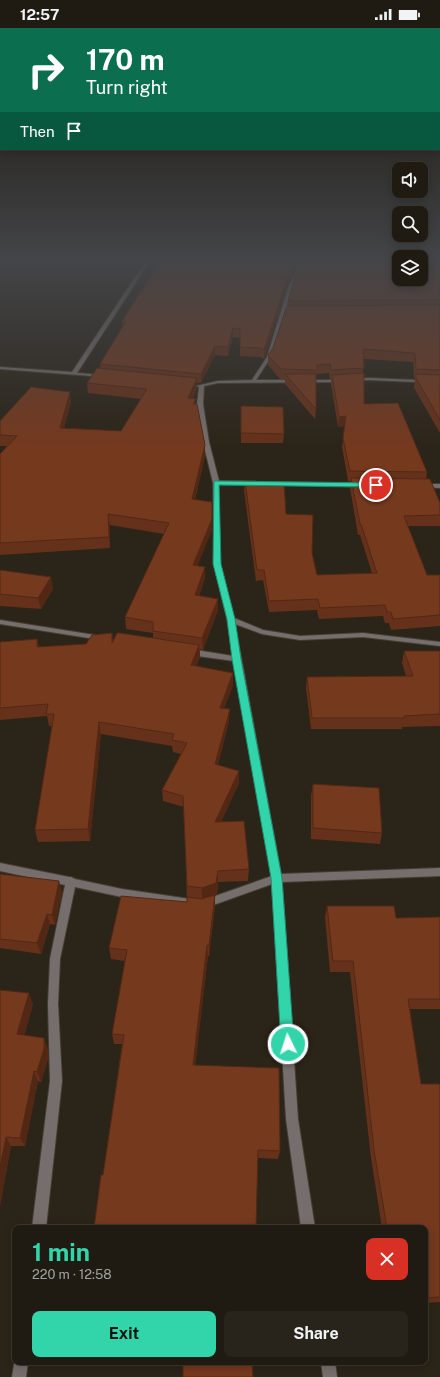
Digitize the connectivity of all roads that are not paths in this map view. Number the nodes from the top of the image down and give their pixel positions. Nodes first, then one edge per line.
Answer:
1 (106, 324) edge
2 (279, 324) edge
3 (0, 368) edge
4 (74, 373) junction
5 (111, 377) edge
6 (253, 381) junction
7 (440, 382) edge
8 (216, 483) junction
9 (368, 485) edge
10 (416, 486) edge
11 (440, 486) edge
12 (231, 619) junction
13 (0, 622) edge
14 (110, 639) edge
15 (440, 644) edge
16 (181, 650) edge
17 (237, 659) junction
18 (0, 867) edge
19 (440, 872) edge
20 (277, 878) junction
21 (71, 882) junction
22 (39, 1225) edge
23 (308, 1225) edge
24 (21, 1365) edge
25 (328, 1365) edge
26 (19, 1377) edge
27 (330, 1377) edge

1 - 4 street
2 - 6 street
3 - 4 street
4 - 5 street
6 - 7 street
6 - 8 street
8 - 9 street
8 - 12 street
10 - 11 street
12 - 15 street
12 - 17 street
13 - 14 street
16 - 17 street
17 - 20 street
18 - 21 street
19 - 20 street
20 - 21 street
20 - 23 street
21 - 22 street
24 - 26 street
25 - 27 street

